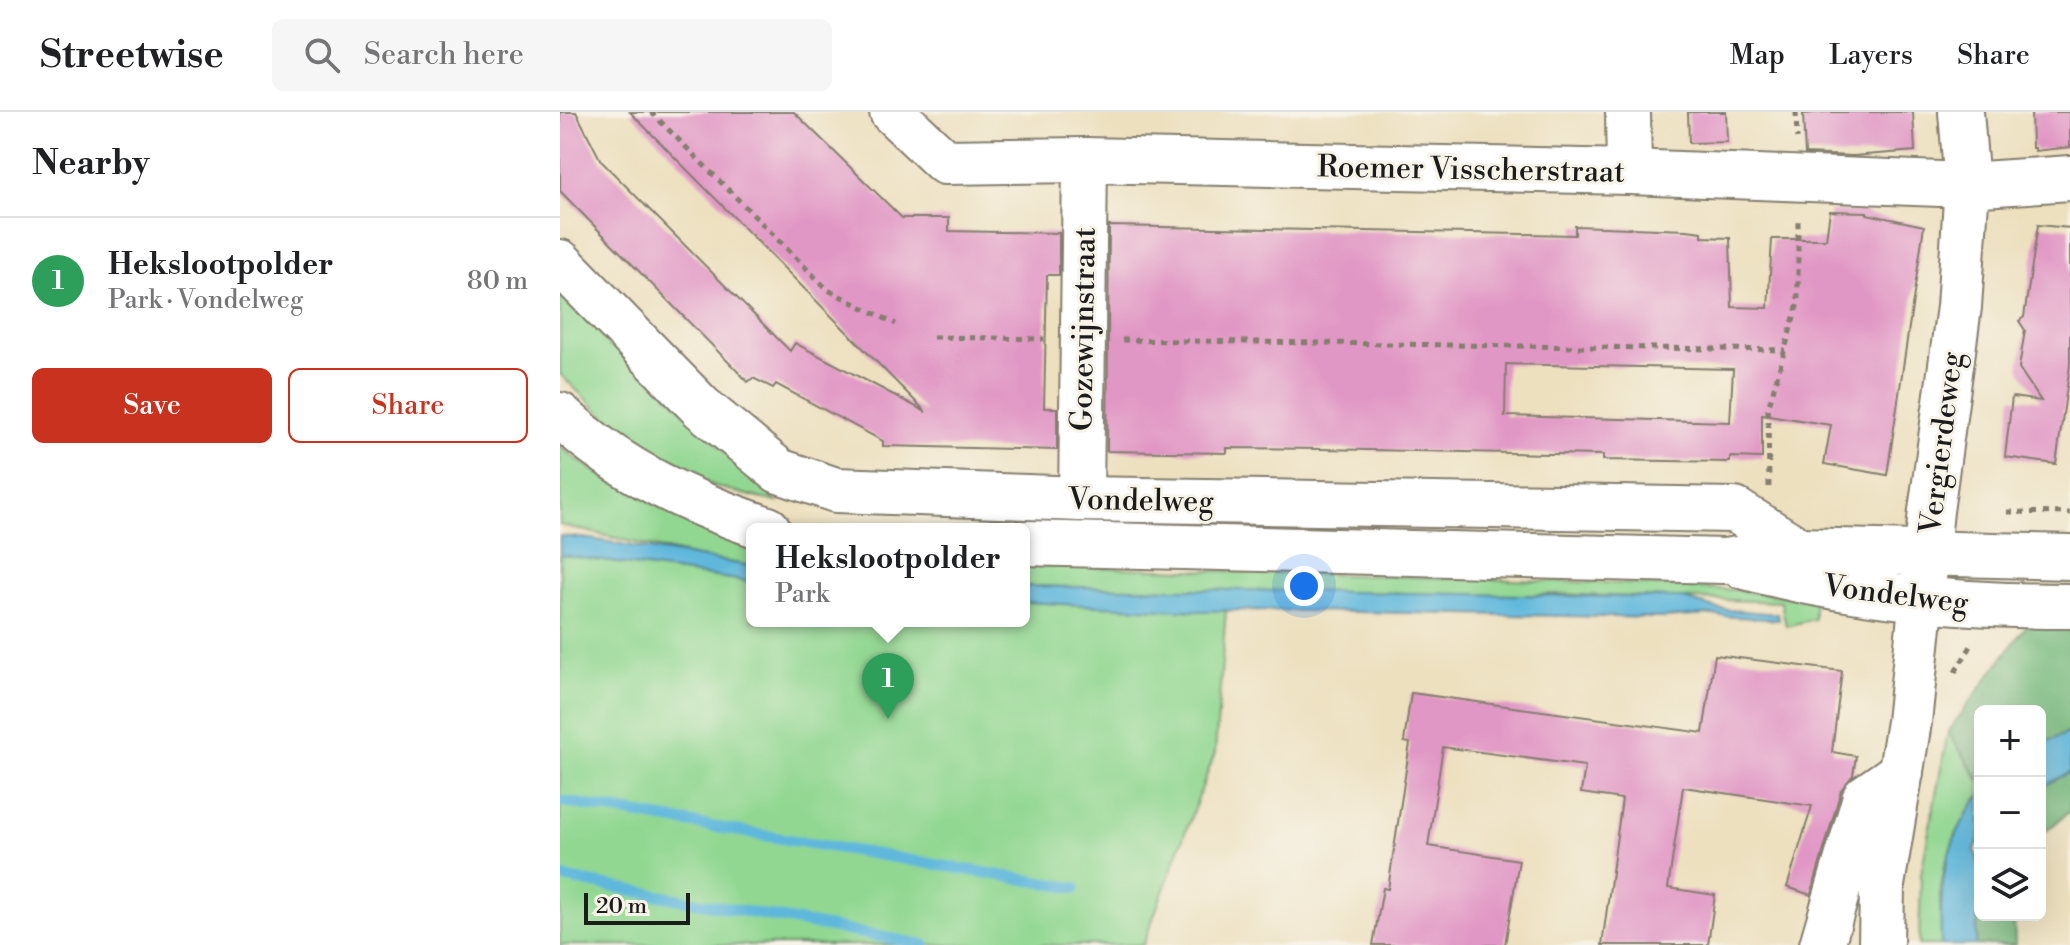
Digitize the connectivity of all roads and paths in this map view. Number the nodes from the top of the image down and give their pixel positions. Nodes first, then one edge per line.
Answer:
1 (651, 112) edge
2 (892, 112) edge
3 (1628, 112) edge
4 (1961, 112) edge
5 (1085, 160) junction
6 (1629, 172) junction
7 (2070, 178) edge
8 (1798, 179) junction
9 (1967, 185) junction
10 (560, 262) edge
11 (896, 324) dead end
12 (933, 337) dead end
13 (1084, 339) junction
14 (1785, 350) junction
15 (560, 415) edge
16 (1769, 496) dead end
17 (1081, 499) junction
18 (750, 523) edge
19 (1030, 543) edge
20 (1799, 550) junction
21 (1927, 555) junction
22 (2070, 557) edge
23 (1724, 561) junction
24 (1922, 600) junction
25 (2070, 606) edge
26 (1901, 772) junction
27 (1822, 945) edge
28 (1881, 945) edge

1 - 11 path
2 - 5 street, Roemer Visscherstraat
3 - 6 street
4 - 9 street, Vergierdeweg
5 - 6 street, Roemer Visscherstraat
5 - 13 street, Gozewijnstraat
6 - 8 street, Roemer Visscherstraat
7 - 9 street, Roemer Visscherstraat
8 - 9 street, Roemer Visscherstraat
8 - 14 path
9 - 21 street, Vergierdeweg
10 - 17 street, Vondelweg
12 - 13 path
13 - 14 path
13 - 17 street, Gozewijnstraat
14 - 16 path
15 - 18 street
17 - 20 street, Vondelweg
19 - 23 street, Vondelweg
20 - 21 street, Vondelweg
20 - 23 street, Vondelweg
21 - 22 street, Vondelweg
21 - 24 street, Vergierdeweg
23 - 24 street, Vondelweg
24 - 25 street, Vondelweg
24 - 26 street, Vergierdeweg
26 - 27 street
26 - 28 street, Vergierdeweg

